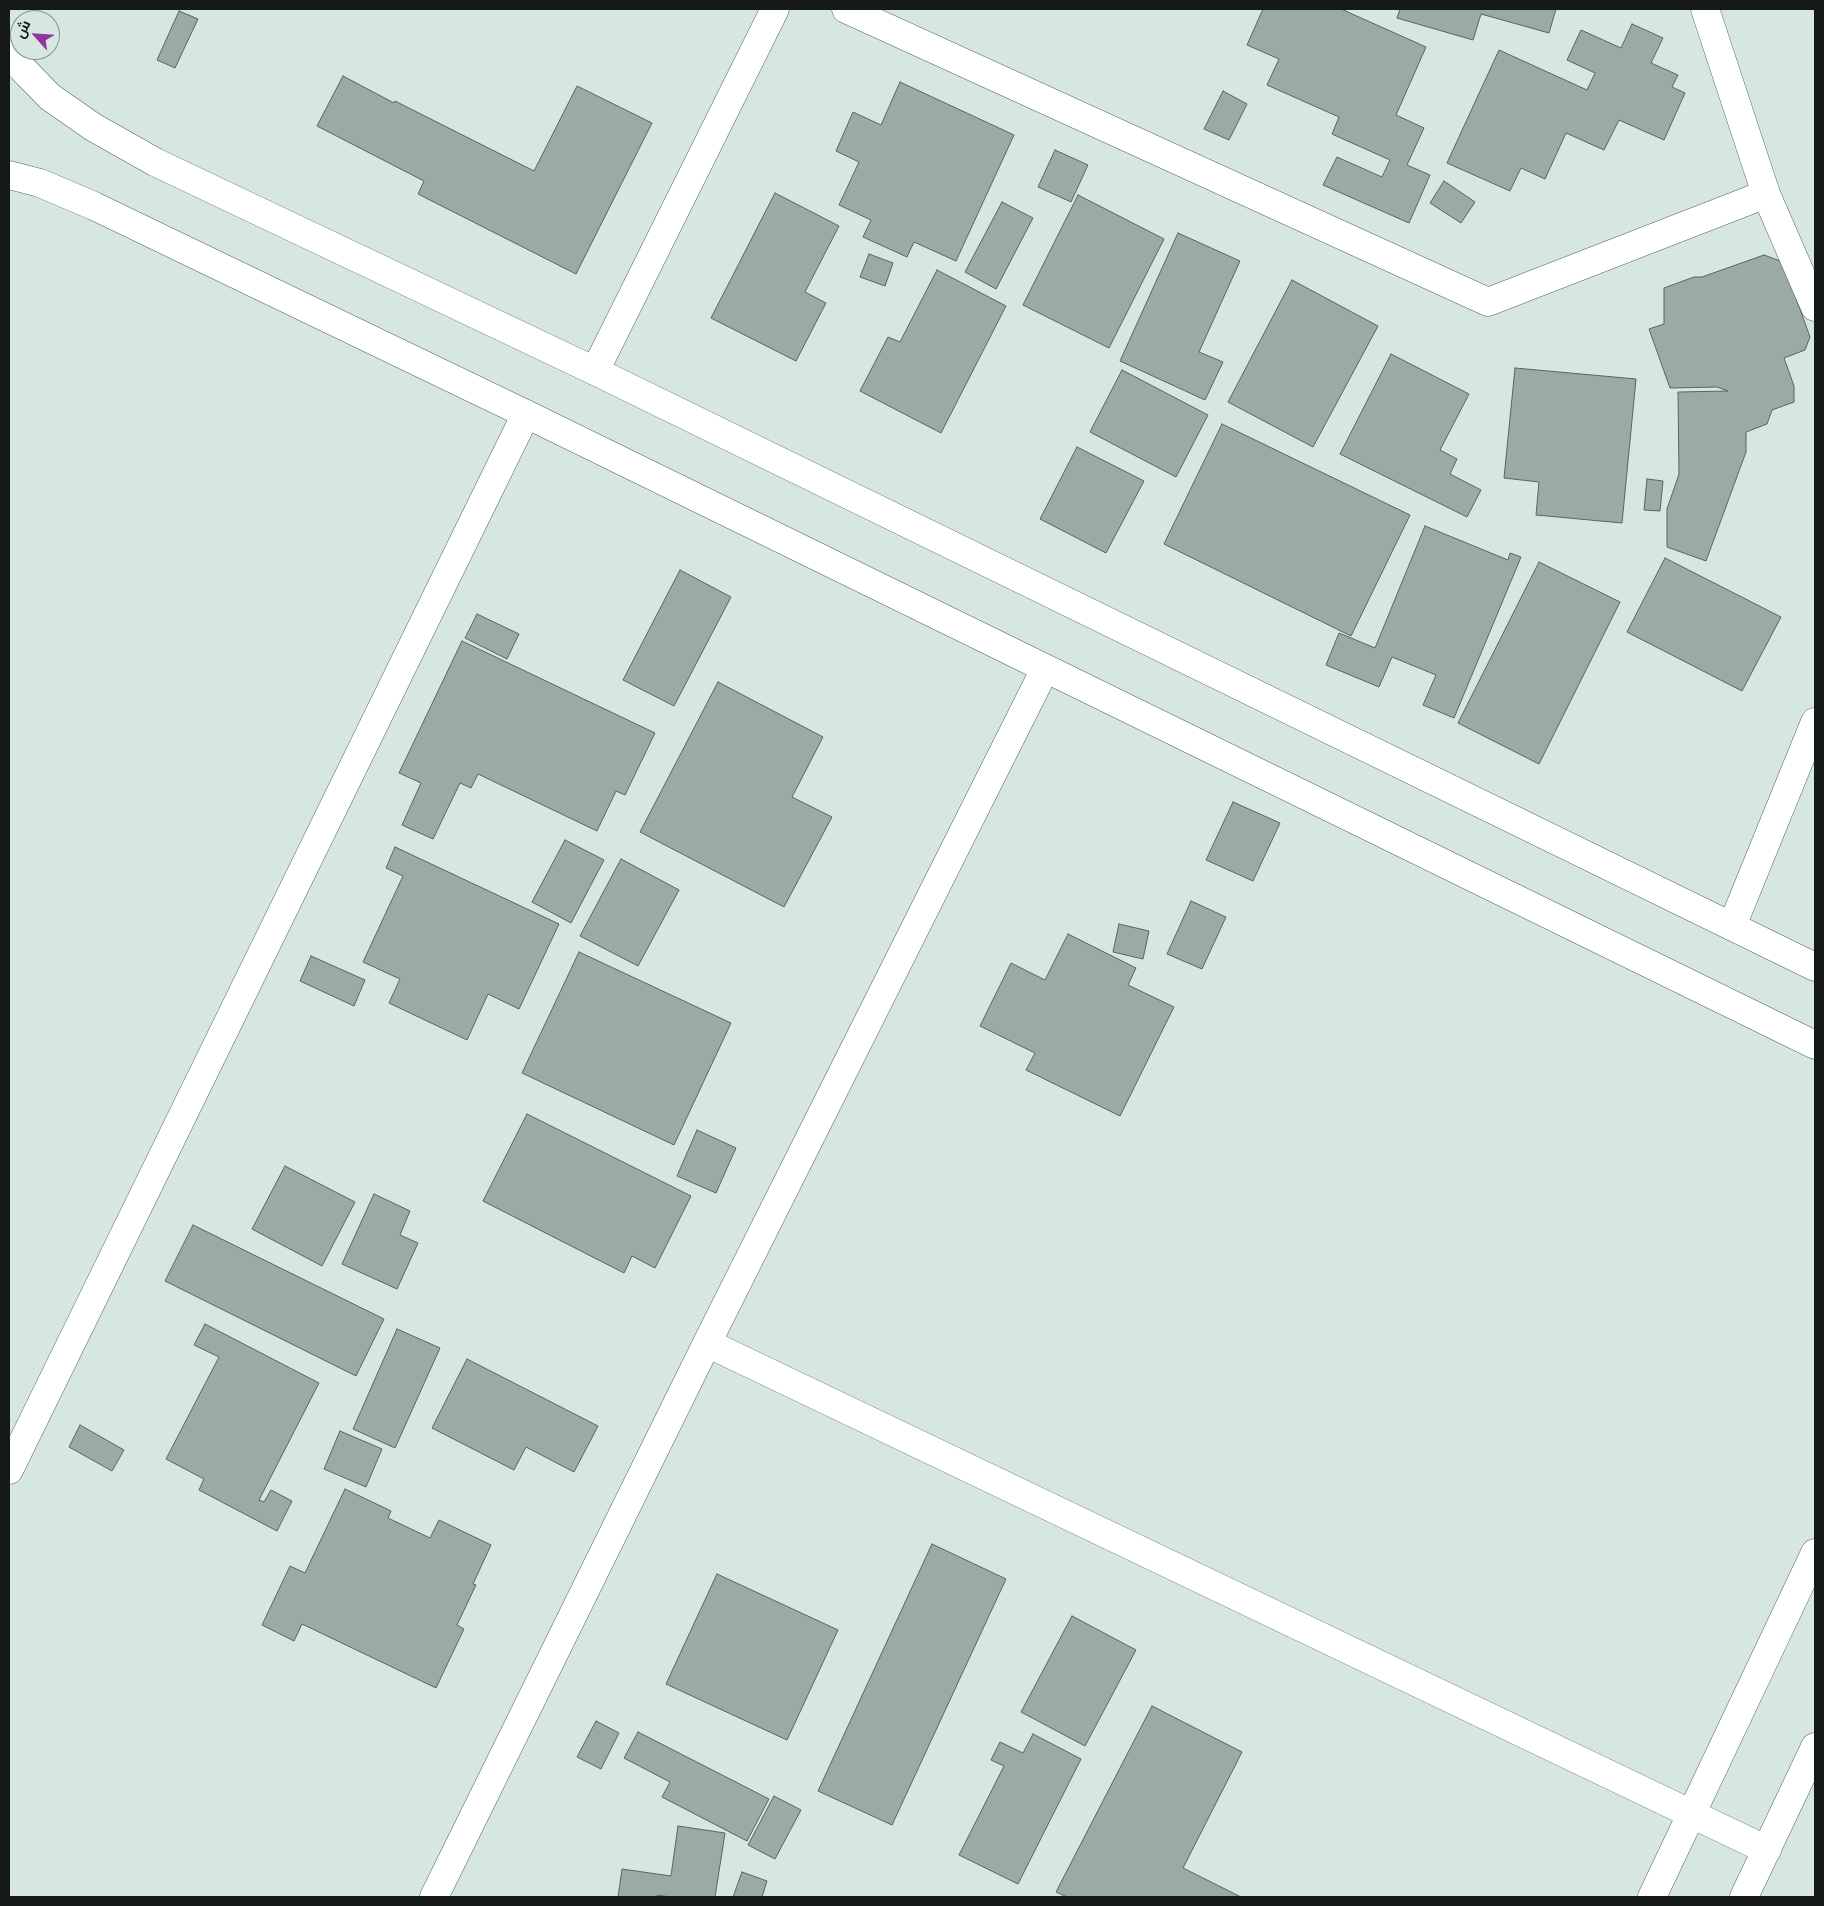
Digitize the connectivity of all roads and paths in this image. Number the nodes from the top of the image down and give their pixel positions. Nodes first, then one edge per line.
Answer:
1 (775, 9) edge
2 (846, 9) edge
3 (1705, 9) edge
4 (9, 55) edge
5 (9, 82) edge
6 (50, 97) junction
7 (9, 175) edge
8 (1766, 194) junction
9 (1815, 307) edge
10 (595, 372) junction
11 (526, 414) junction
12 (1045, 668) junction
13 (1815, 722) edge
14 (1732, 926) junction
15 (1815, 967) edge
16 (1815, 1045) edge
17 (707, 1342) junction
18 (9, 1470) edge
19 (1815, 1553) edge
20 (1815, 1747) edge
21 (1692, 1814) junction
22 (1766, 1850) junction
23 (434, 1897) edge
24 (1652, 1897) edge
25 (1744, 1897) edge

1 - 10 street
2 - 8 street
3 - 8 street
4 - 6 street
5 - 6 street
6 - 10 street
7 - 11 street
8 - 9 street
10 - 14 street
11 - 12 street
11 - 18 street
12 - 16 street
12 - 17 street
13 - 14 street
14 - 15 street
17 - 21 street
17 - 23 street
19 - 21 street
20 - 22 street
21 - 22 street
21 - 24 street
22 - 25 street

